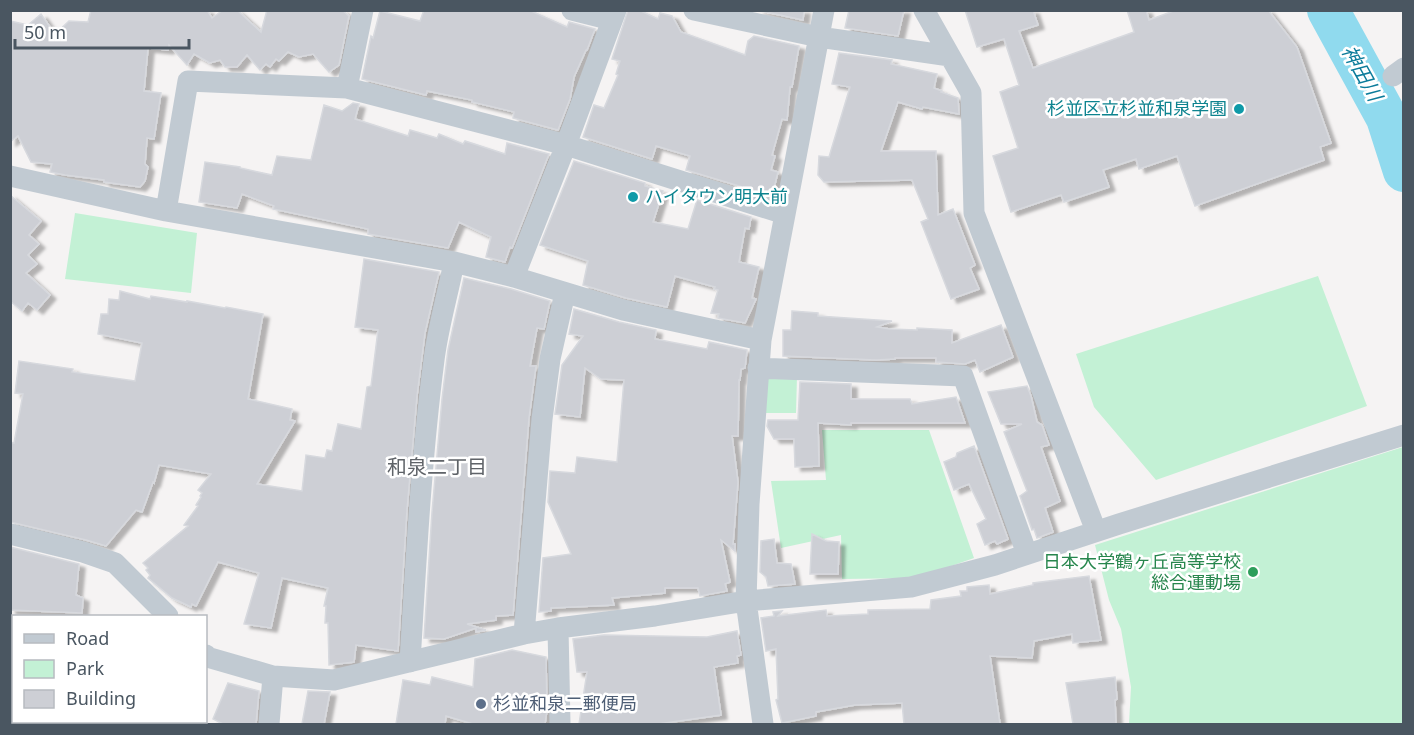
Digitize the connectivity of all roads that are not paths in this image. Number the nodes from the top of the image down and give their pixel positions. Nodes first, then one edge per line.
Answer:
1 (363, 10) edge
2 (572, 10) edge
3 (694, 10) edge
4 (824, 10) edge
5 (924, 10) edge
6 (614, 15) edge
7 (819, 37) junction
8 (951, 56) junction
9 (347, 88) junction
10 (566, 146) junction
11 (10, 177) edge
12 (166, 211) junction
13 (785, 214) junction
14 (454, 262) junction
15 (514, 277) junction
16 (565, 292) junction
17 (761, 340) junction
18 (758, 368) junction
19 (1404, 435) edge
20 (1096, 531) junction
21 (10, 534) edge
22 (1027, 554) junction
23 (746, 601) junction
24 (167, 615) edge
25 (558, 628) junction
26 (525, 634) junction
27 (207, 657) edge
28 (410, 662) junction
29 (273, 676) junction
30 (269, 724) edge
31 (560, 724) edge
32 (763, 724) edge

1 - 9 street
2 - 6 street
3 - 7 street
4 - 7 street
5 - 8 street
6 - 10 street
7 - 8 street
7 - 13 street
8 - 20 street
9 - 10 street
9 - 12 street
10 - 13 street
10 - 15 street
11 - 12 street
12 - 14 street
13 - 17 street
14 - 15 street
14 - 28 street
15 - 16 street
16 - 17 street
16 - 26 street
17 - 18 street
18 - 22 street
18 - 23 street
19 - 20 street
20 - 22 street
21 - 24 street
22 - 23 street
23 - 25 street
23 - 32 street
25 - 26 street
25 - 31 street
26 - 28 street
27 - 29 street
28 - 29 street
29 - 30 street

